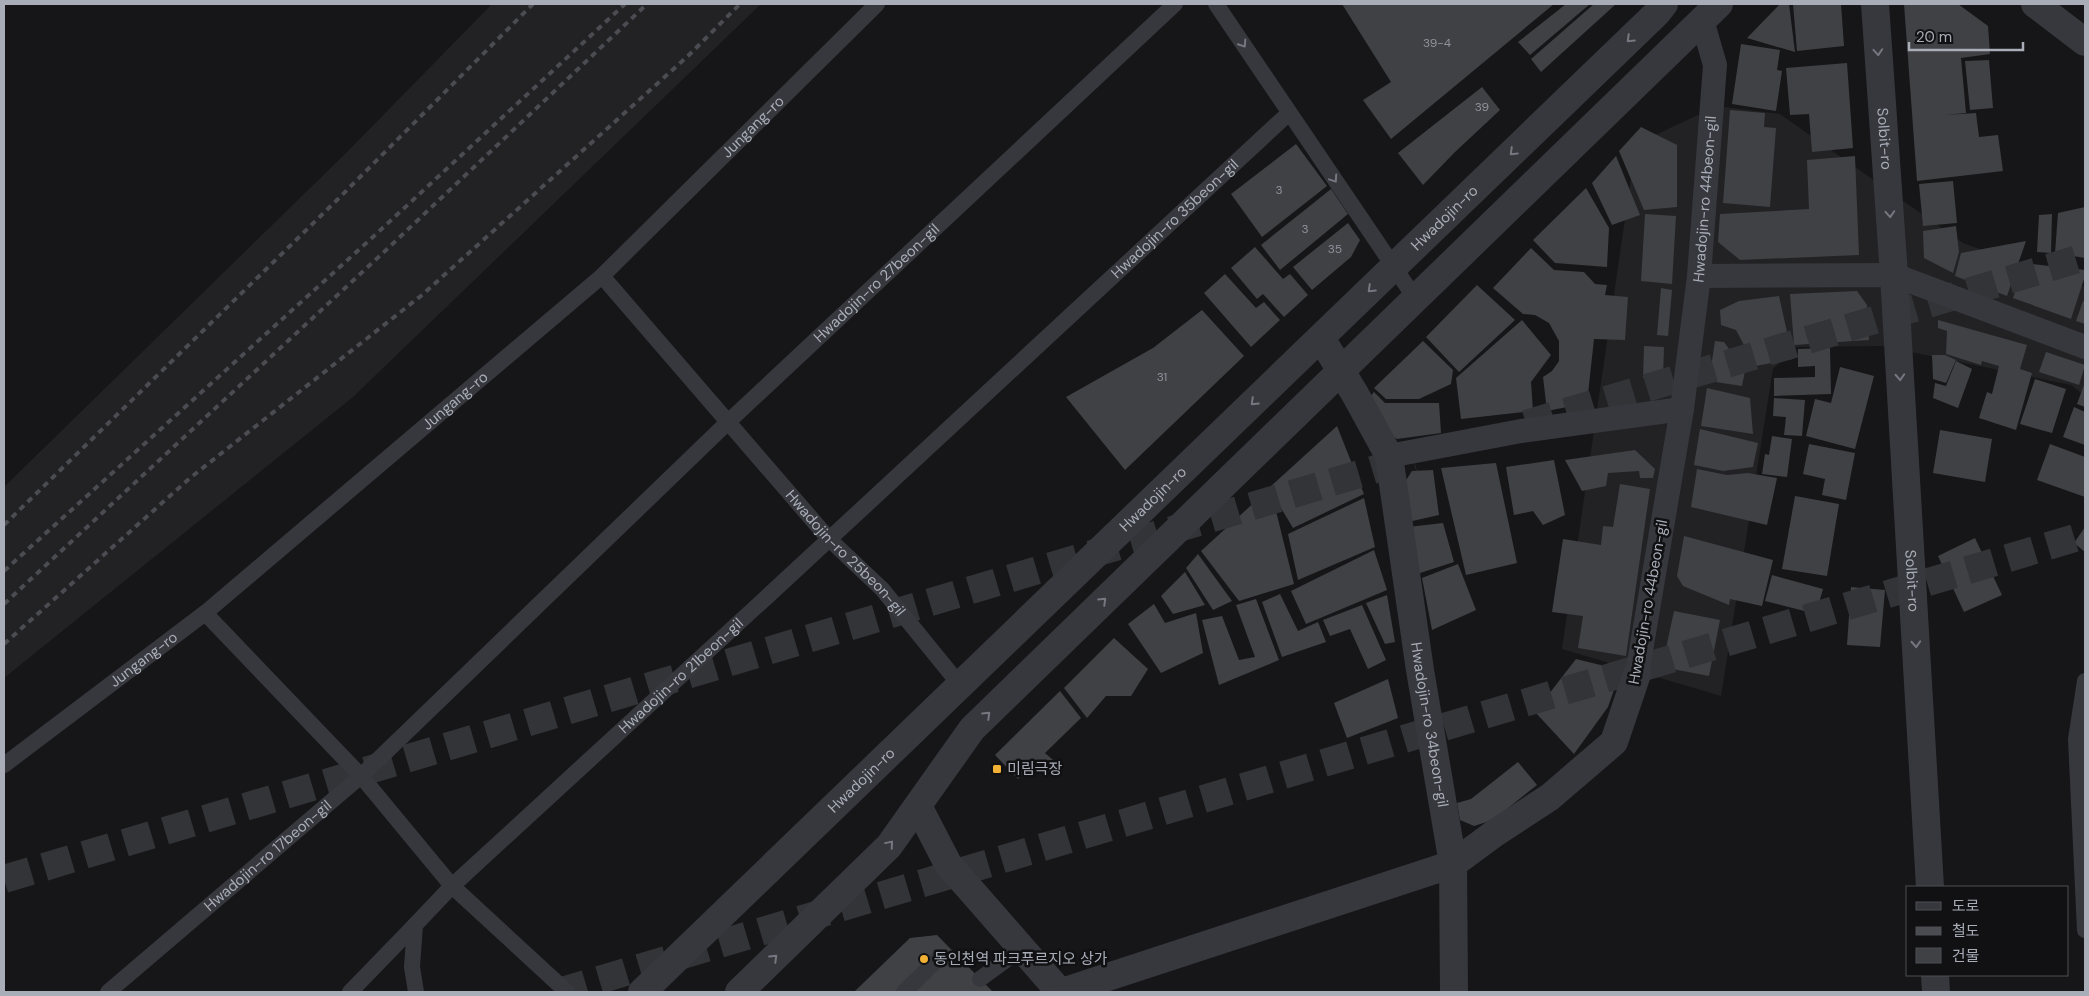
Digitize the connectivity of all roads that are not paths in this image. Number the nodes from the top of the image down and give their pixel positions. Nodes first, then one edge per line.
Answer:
1 (877, 4) edge
2 (1175, 4) edge
3 (1216, 4) edge
4 (1664, 4) edge
5 (1875, 4) edge
6 (2034, 4) edge
7 (1711, 12) edge
8 (2085, 42) edge
9 (1288, 113) junction
10 (1394, 267) junction
11 (1894, 274) junction
12 (602, 276) junction
13 (1699, 276) junction
14 (1415, 298) junction
15 (1321, 338) junction
16 (2085, 347) edge
17 (1341, 370) junction
18 (1682, 409) junction
19 (727, 423) junction
20 (1389, 456) junction
21 (906, 468) joint
22 (829, 539) junction
23 (205, 613) junction
24 (1637, 674) joint
25 (2085, 681) edge
26 (960, 685) junction
27 (4, 765) edge
28 (361, 776) junction
29 (918, 806) junction
30 (1453, 864) junction
31 (452, 886) junction
32 (1930, 886) edge
33 (414, 925) junction
34 (2085, 930) edge
35 (1021, 949) junction
36 (940, 957) dead end
37 (1935, 976) edge
38 (980, 979) dead end
39 (108, 992) edge
40 (350, 992) edge
41 (416, 992) edge
42 (567, 992) edge
43 (642, 992) edge
44 (739, 992) edge
45 (904, 992) edge
46 (1061, 992) edge
47 (1454, 992) edge
48 (1936, 992) edge

1 - 12 lane, Jungang-ro
2 - 19 lane, Hwadojin-ro 27beon-gil
3 -> 9 lane
4 -> 10 street, Hwadojin-ro
5 -> 11 street, Solbit-ro
6 - 8 street
7 - 13 street, Hwadojin-ro 44beon-gil
7 - 14 street
9 -> 10 lane
9 - 21 lane, Hwadojin-ro 35beon-gil
10 - 14 lane
10 -> 15 street, Hwadojin-ro
11 - 13 street
11 - 16 street
11 -> 32 street, Solbit-ro
12 - 19 lane, Hwadojin-ro 25beon-gil
12 - 23 lane, Jungang-ro
13 - 18 street, Hwadojin-ro 44beon-gil
14 - 17 street
15 - 17 street, Hwadojin-ro 34beon-gil
15 -> 26 street, Hwadojin-ro
17 - 20 street, Hwadojin-ro 34beon-gil
29 -> 17 street
18 - 20 street
18 - 24 street, Hwadojin-ro 44beon-gil
19 - 22 lane, Hwadojin-ro 25beon-gil
19 - 28 lane, Hwadojin-ro 17beon-gil
20 - 30 street, Hwadojin-ro 34beon-gil
21 - 22 lane, Hwadojin-ro 21beon-gil
22 - 26 lane, Hwadojin-ro 25beon-gil
22 - 31 lane, Hwadojin-ro 21beon-gil
23 - 27 lane, Jungang-ro
23 - 28 lane
24 - 30 street, Hwadojin-ro 44beon-gil
25 - 34 lane
26 - 43 street, Hwadojin-ro
28 - 31 lane
28 - 39 lane, Hwadojin-ro 17beon-gil
29 - 35 street
44 -> 29 street
30 - 46 street, Hwadojin-ro 44beon-gil
30 - 47 street, Hwadojin-ro 34beon-gil
31 - 33 lane
31 - 42 lane
33 - 40 lane
33 - 41 lane
35 - 38 lane
35 - 46 street
36 - 45 lane
37 - 48 street

